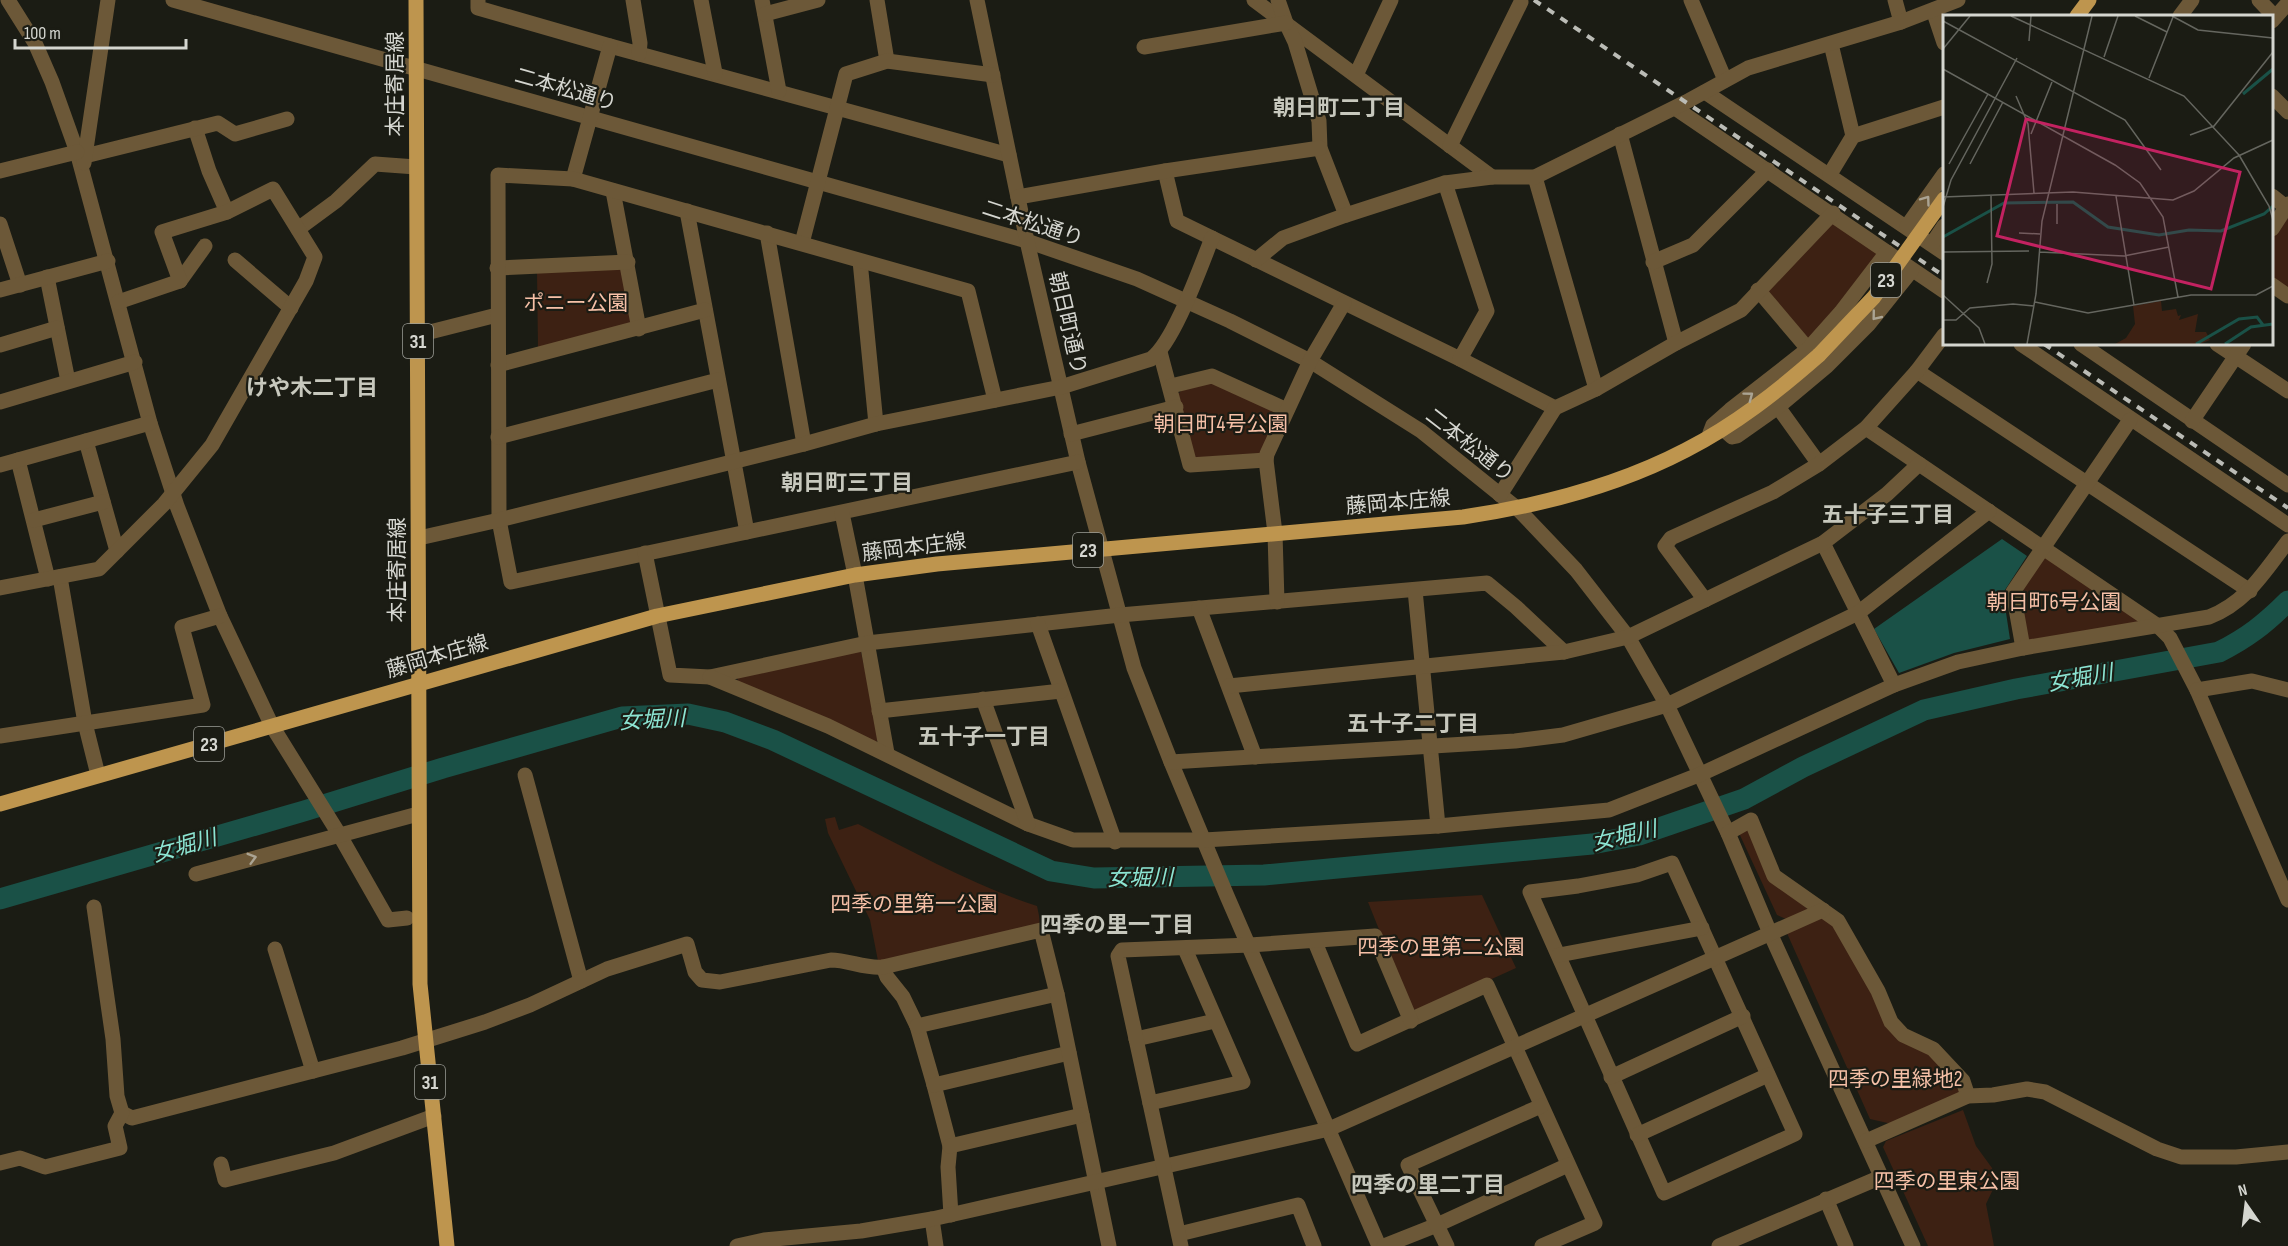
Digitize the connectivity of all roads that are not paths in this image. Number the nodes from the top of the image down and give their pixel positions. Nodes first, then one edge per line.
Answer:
1 (108, 0) edge
2 (174, 0) edge
3 (416, 0) edge
4 (478, 0) edge
5 (633, 0) edge
6 (701, 0) edge
7 (818, 0) edge
8 (877, 0) edge
9 (977, 0) edge
10 (1254, 0) edge
11 (1278, 0) edge
12 (1391, 0) edge
13 (1691, 0) edge
14 (1895, 0) edge
15 (1958, 0) edge
16 (2089, 0) edge
17 (2192, 0) edge
18 (2259, 0) edge
19 (1521, 2) dead end
20 (2288, 3) edge
21 (6, 5) edge
22 (763, 7) edge
23 (1933, 10) junction
24 (2078, 15) edge
25 (2181, 15) edge
26 (2270, 15) edge
27 (2273, 19) edge
28 (1901, 21) junction
29 (1286, 23) junction
30 (1943, 40) edge
31 (1831, 44) junction
32 (610, 46) junction
33 (1143, 47) dead end
34 (639, 54) junction
35 (887, 61) junction
36 (416, 68) junction
37 (715, 73) junction
38 (993, 75) junction
39 (1356, 75) junction
40 (1725, 80) junction
41 (778, 91) junction
42 (1705, 92) junction
43 (2273, 98) edge
44 (837, 106) junction
45 (1943, 107) edge
46 (1675, 108) junction
47 (2288, 112) edge
48 (591, 118) junction
49 (287, 120) dead end
50 (195, 128) junction
51 (1620, 134) junction
52 (1853, 136) junction
53 (1450, 146) junction
54 (1320, 148) junction
55 (81, 154) junction
56 (1009, 154) junction
57 (416, 167) junction
58 (1768, 170) junction
59 (0, 171) edge
60 (1165, 171) junction
61 (1830, 174) junction
62 (1943, 175) edge
63 (1492, 177) junction
64 (1535, 177) junction
65 (573, 179) junction
66 (818, 181) junction
67 (1445, 183) junction
68 (613, 191) junction
69 (1018, 197) junction
70 (2273, 197) edge
71 (1943, 200) edge
72 (2287, 206) edge
73 (687, 211) junction
74 (227, 212) junction
75 (1833, 213) junction
76 (1346, 215) junction
77 (0, 224) edge
78 (1907, 226) junction
79 (2273, 226) edge
80 (298, 229) junction
81 (1943, 230) edge
82 (767, 233) junction
83 (1212, 238) junction
84 (1027, 241) junction
85 (802, 243) junction
86 (205, 246) dead end
87 (1938, 249) edge
88 (1887, 252) junction
89 (235, 260) dead end
90 (1256, 260) junction
91 (108, 261) junction
92 (860, 261) junction
93 (628, 262) junction
94 (1653, 262) junction
95 (497, 268) junction
96 (1912, 270) junction
97 (47, 277) junction
98 (180, 281) junction
99 (20, 285) junction
100 (0, 290) edge
101 (1758, 290) junction
102 (1943, 290) edge
103 (1186, 301) junction
104 (118, 302) junction
105 (1344, 303) junction
106 (291, 308) junction
107 (705, 310) junction
108 (497, 315) junction
109 (57, 328) junction
110 (639, 329) junction
111 (418, 334) junction
112 (1943, 336) edge
113 (1676, 344) junction
114 (0, 345) edge
115 (2022, 345) edge
116 (2088, 345) edge
117 (2218, 345) edge
118 (2243, 345) edge
119 (1160, 352) junction
120 (1814, 352) junction
121 (2236, 357) junction
122 (1460, 359) junction
123 (1310, 361) junction
124 (135, 362) junction
125 (498, 365) junction
126 (1917, 371) junction
127 (718, 380) junction
128 (68, 381) junction
129 (1171, 386) junction
130 (1060, 387) junction
131 (1596, 389) junction
132 (2288, 391) edge
133 (995, 400) junction
134 (0, 402) edge
135 (1176, 407) junction
136 (1778, 407) junction
137 (1555, 408) junction
138 (1287, 410) junction
139 (2130, 420) junction
140 (2192, 421) junction
141 (150, 423) junction
142 (876, 424) junction
143 (1866, 428) junction
144 (1723, 429) junction
145 (1071, 434) junction
146 (498, 437) junction
147 (1709, 437) junction
148 (86, 441) junction
149 (804, 444) junction
150 (18, 460) junction
151 (1266, 460) junction
152 (732, 462) junction
153 (1078, 462) junction
154 (1819, 464) junction
155 (1919, 464) junction
156 (0, 465) edge
157 (2087, 483) junction
158 (2288, 485) edge
159 (173, 493) junction
160 (1500, 495) junction
161 (103, 502) junction
162 (1518, 509) junction
163 (1989, 511) junction
164 (842, 513) junction
165 (34, 520) junction
166 (499, 520) junction
167 (2288, 525) edge
168 (747, 532) junction
169 (1275, 533) junction
170 (419, 538) junction
171 (2288, 541) edge
172 (1823, 543) junction
173 (2043, 548) junction
174 (1103, 549) junction
175 (117, 551) junction
176 (645, 553) junction
177 (855, 576) junction
178 (54, 578) junction
179 (0, 588) edge
180 (1415, 591) junction
181 (2250, 591) junction
182 (1705, 600) junction
183 (1277, 602) junction
184 (1199, 608) junction
185 (1858, 613) junction
186 (1120, 615) junction
187 (220, 616) junction
188 (657, 616) junction
189 (1038, 624) junction
190 (2158, 626) junction
191 (1628, 637) junction
192 (867, 643) junction
193 (2023, 648) junction
194 (1564, 652) junction
195 (1423, 666) junction
196 (710, 677) junction
197 (418, 683) junction
198 (1228, 686) junction
199 (1894, 686) junction
200 (2195, 686) junction
201 (2288, 690) edge
202 (1061, 691) junction
203 (983, 699) junction
204 (1667, 705) junction
205 (879, 711) junction
206 (85, 723) junction
207 (272, 726) junction
208 (0, 735) edge
209 (1431, 747) junction
210 (887, 753) junction
211 (1255, 757) junction
212 (1171, 762) junction
213 (1701, 774) junction
214 (98, 775) junction
215 (525, 775) dead end
216 (0, 804) edge
217 (418, 812) junction
218 (1028, 824) junction
219 (1438, 826) junction
220 (337, 831) junction
221 (1726, 831) junction
222 (1115, 842) junction
223 (1205, 842) junction
224 (196, 874) dead end
225 (2288, 900) edge
226 (94, 907) dead end
227 (1823, 910) junction
228 (407, 918) dead end
229 (1702, 928) junction
230 (1770, 933) junction
231 (1315, 942) junction
232 (1250, 945) junction
233 (276, 949) dead end
234 (1185, 949) junction
235 (1559, 955) junction
236 (1716, 958) junction
237 (880, 967) junction
238 (581, 981) junction
239 (1058, 994) junction
240 (1583, 1015) junction
241 (1743, 1016) junction
242 (1215, 1021) junction
243 (1412, 1021) junction
244 (917, 1026) junction
245 (424, 1040) junction
246 (1136, 1040) junction
247 (1515, 1047) junction
248 (1069, 1053) junction
249 (312, 1067) junction
250 (1768, 1075) junction
251 (1611, 1077) junction
252 (934, 1085) junction
253 (1968, 1096) junction
254 (1150, 1102) junction
255 (1541, 1106) junction
256 (122, 1113) junction
257 (1082, 1115) junction
258 (434, 1116) junction
259 (1329, 1129) junction
260 (1637, 1135) junction
261 (1866, 1141) junction
262 (951, 1146) junction
263 (2288, 1152) edge
264 (0, 1163) edge
265 (221, 1164) dead end
266 (1164, 1165) junction
267 (1568, 1165) junction
268 (1881, 1177) junction
269 (1095, 1181) junction
270 (1826, 1199) junction
271 (951, 1215) junction
272 (932, 1219) junction
273 (1437, 1225) junction
274 (1180, 1240) edge
275 (447, 1246) edge
276 (737, 1246) edge
277 (936, 1246) edge
278 (1108, 1246) edge
279 (1314, 1246) edge
280 (1382, 1246) edge
281 (1447, 1246) edge
282 (1542, 1246) edge
283 (1719, 1246) edge
284 (1846, 1246) edge
285 (1912, 1246) edge

1 - 55 street
2 - 36 street, 二本松通り
3 - 36 main road, 本庄寄居線 / 31
4 - 32 street
5 - 34 street
6 - 37 street
7 - 22 street
8 - 35 street
9 - 38 street, 朝日町通り
10 - 29 street
11 - 29 street
12 - 39 street
13 - 40 street
14 - 28 street
15 - 23 street
16 - 24 main road
17 - 25 street
18 - 26 street
19 - 53 street
20 - 27 street
21 - 55 street
22 - 41 street
23 - 28 street
23 - 30 street
28 - 31 street
29 - 33 street
29 - 39 street
29 - 54 street
31 - 40 street
31 - 52 street
32 - 34 street
32 - 48 street
34 - 37 street
35 - 38 street
35 - 44 street
36 - 48 street, 二本松通り
36 - 57 main road, 本庄寄居線 / 31
37 - 41 street
38 - 56 street, 朝日町通り
39 - 53 street
40 - 42 street
41 - 44 street
42 - 46 street
42 - 61 street
43 - 47 street
44 - 56 street
44 - 66 street
45 - 52 street
46 - 51 street
46 - 58 street
48 - 65 street
48 - 66 street, 二本松通り
49 - 50 street
50 - 55 street
50 - 74 street
51 - 64 street
51 - 94 street
52 - 61 street
53 - 63 street
54 - 60 street
54 - 76 street
55 - 59 street
55 - 91 street
56 - 69 street, 朝日町通り
57 - 80 street
57 - 111 main road, 本庄寄居線 / 31
58 - 75 street
58 - 94 street
60 - 69 street
60 - 83 street
61 - 78 street
78 -> 62 street
63 - 64 street
63 - 67 street
64 - 131 street
65 - 68 street
65 - 95 street
66 - 84 street, 二本松通り
66 - 85 street
67 - 76 street
67 - 122 street
68 - 73 street
68 - 93 street
69 - 84 street, 朝日町通り
70 - 72 street
71 - 120 main road, 23, bridge
72 - 79 street
73 - 82 street
73 - 107 street
74 - 80 street
74 - 98 street
75 - 88 street
75 - 101 street
76 - 90 street
77 - 99 street
78 - 87 street
80 - 106 street
81 - 87 street
82 - 85 street
82 - 149 street
83 - 90 street
83 - 103 street
84 - 103 street, 二本松通り
84 - 130 street, 朝日町通り
85 - 92 street
86 - 98 street
88 - 96 street
88 - 120 street
89 - 106 street
90 - 105 street
91 - 97 street
91 - 104 street
92 - 133 street
92 - 142 street
93 - 95 street
93 - 110 street
94 - 113 street
95 - 108 street
96 - 102 street
96 -> 136 street
97 - 99 street
97 - 109 street
98 - 104 street
99 - 100 street
101 - 113 street
101 - 120 street
103 - 119 street
103 - 123 street, 二本松通り
104 - 124 street
105 - 122 street
105 - 123 street
106 - 159 street
107 - 110 street
107 - 127 street
108 - 111 street
108 - 125 street
109 - 114 street
109 - 128 street
110 - 125 street
111 - 170 main road, 本庄寄居線 / 31
112 - 126 street
113 - 131 street
115 - 139 street
116 - 140 street
117 - 121 street
118 - 121 street
119 - 129 street
119 - 130 street
120 - 144 main road, 藤岡本庄線 / 23
147 -> 120 street
121 - 132 street
121 - 140 street
122 - 137 street
123 - 138 street
123 - 160 street, 二本松通り
124 - 128 street
124 - 141 street
125 - 146 street
126 - 143 street
126 - 157 street
127 - 146 street
127 - 152 street
128 - 134 street
129 - 135 street
129 - 138 street
130 - 133 street
130 - 145 street, 朝日町通り
131 - 137 street
133 - 142 street
135 - 145 street
135 - 151 street
136 - 144 street
136 - 154 street
137 - 160 street
138 - 151 street
139 - 157 street
139 - 167 street
140 - 158 street
141 - 148 street
141 - 159 street
142 - 149 street
143 - 154 street
143 - 155 street
144 - 147 main road, 藤岡本庄線 / 23
145 - 153 street, 朝日町通り
146 - 166 street
147 - 162 main road, 藤岡本庄線 / 23
148 - 150 street
148 - 161 street
149 - 152 street
150 - 156 street
150 - 165 street
151 - 169 street
152 - 166 street
152 - 168 street
153 - 164 street
153 - 174 street, 朝日町通り
154 - 182 street
155 - 163 street
155 - 172 street
157 - 173 street
157 - 181 street
159 - 175 street
159 - 187 street
160 - 162 street, 二本松通り
161 - 165 street
161 - 175 street
162 - 169 main road, 藤岡本庄線 / 23
162 - 191 street, 二本松通り
163 - 173 street
163 - 185 street
164 - 168 street
164 - 177 street
165 - 178 street
166 - 170 street
166 - 176 street
168 - 176 street
169 - 174 main road, 藤岡本庄線 / 23
169 - 183 street
170 - 197 main road, 本庄寄居線 / 31
171 - 181 street
172 - 182 street
172 - 185 street
173 - 190 street
173 - 193 street
174 - 177 main road, 藤岡本庄線 / 23
174 - 186 street, 朝日町通り
175 - 178 street
176 - 188 street
177 - 188 main road, 藤岡本庄線 / 23
177 - 192 street
178 - 179 street
178 - 206 street
180 - 183 street
180 - 194 street
180 - 195 street
181 - 190 street
182 - 191 street
183 - 184 street
184 - 186 street
184 - 198 street
185 - 199 street
185 - 204 street
186 - 189 street
186 - 212 street, 朝日町通り
187 - 206 street
187 - 207 street
188 - 196 street
188 - 197 main road, 藤岡本庄線 / 23
189 - 192 street
189 - 202 street
190 - 193 street
190 - 200 street
191 - 194 street
191 - 204 street, 二本松通り
192 - 196 street
192 - 205 street
193 - 199 street
194 - 195 street
195 - 198 street
195 - 209 street
196 - 210 street
197 - 207 main road, 藤岡本庄線 / 23
197 - 217 main road, 本庄寄居線 / 31
198 - 211 street
199 - 213 street
200 - 201 street
200 - 225 street
202 - 203 street
202 - 222 street
203 - 205 street
203 - 218 street
204 - 209 street
204 - 213 street, 二本松通り
205 - 210 street
206 - 208 street
206 - 214 street
207 - 214 main road, 藤岡本庄線 / 23
207 - 220 street
209 - 211 street
209 - 219 street
210 - 218 street
211 - 212 street
212 - 223 street, 朝日町通り
213 - 219 street
213 - 221 street, 二本松通り
214 - 216 main road, 藤岡本庄線 / 23
215 - 238 street
217 - 220 street
217 - 245 main road, 本庄寄居線 / 31
218 - 222 street
219 - 223 street
224 -> 220 street
220 - 228 street
221 - 227 street
221 - 230 street, 二本松通り
222 - 223 street
223 - 232 street, 朝日町通り
226 - 256 street
227 - 230 street
227 - 253 street
229 - 235 street
229 - 235 street
229 - 236 street
230 - 236 street
230 - 261 street, 二本松通り
231 - 232 street
231 - 243 street
231 - 243 street
232 - 234 street
232 - 259 street, 朝日町通り
233 - 249 street
234 - 242 street
234 - 246 street
235 - 240 street
236 - 240 street
236 - 241 street
237 - 238 street
237 - 239 street
237 - 244 street
238 - 245 street
239 - 244 street
239 - 248 street
240 - 247 street
240 - 251 street
241 - 250 street
241 - 251 street
242 - 246 street
242 - 254 street
243 - 247 street
244 - 252 street
245 - 249 street
245 - 258 main road, 本庄寄居線 / 31
246 - 254 street
247 - 255 street
247 - 259 street
248 - 252 street
248 - 257 street
249 - 256 street
250 - 260 street
250 - 260 street
251 - 260 street
252 - 262 street
253 - 261 street
253 - 263 street
254 - 266 street
255 - 267 street
255 - 273 street
256 - 264 street
257 - 262 street
257 - 269 street
258 - 265 street
258 - 275 main road, 本庄寄居線 / 31
259 - 266 street
259 - 280 street, 朝日町通り
261 - 268 street, 二本松通り
262 - 271 street
266 - 269 street
266 - 274 street
267 - 273 street
267 - 282 street
268 - 270 street
268 - 285 street, 二本松通り
269 - 271 street
269 - 278 street
270 - 283 street
270 - 284 street
271 - 272 street
272 - 276 street
272 - 277 street
273 - 280 street
273 - 281 street
274 - 279 street

